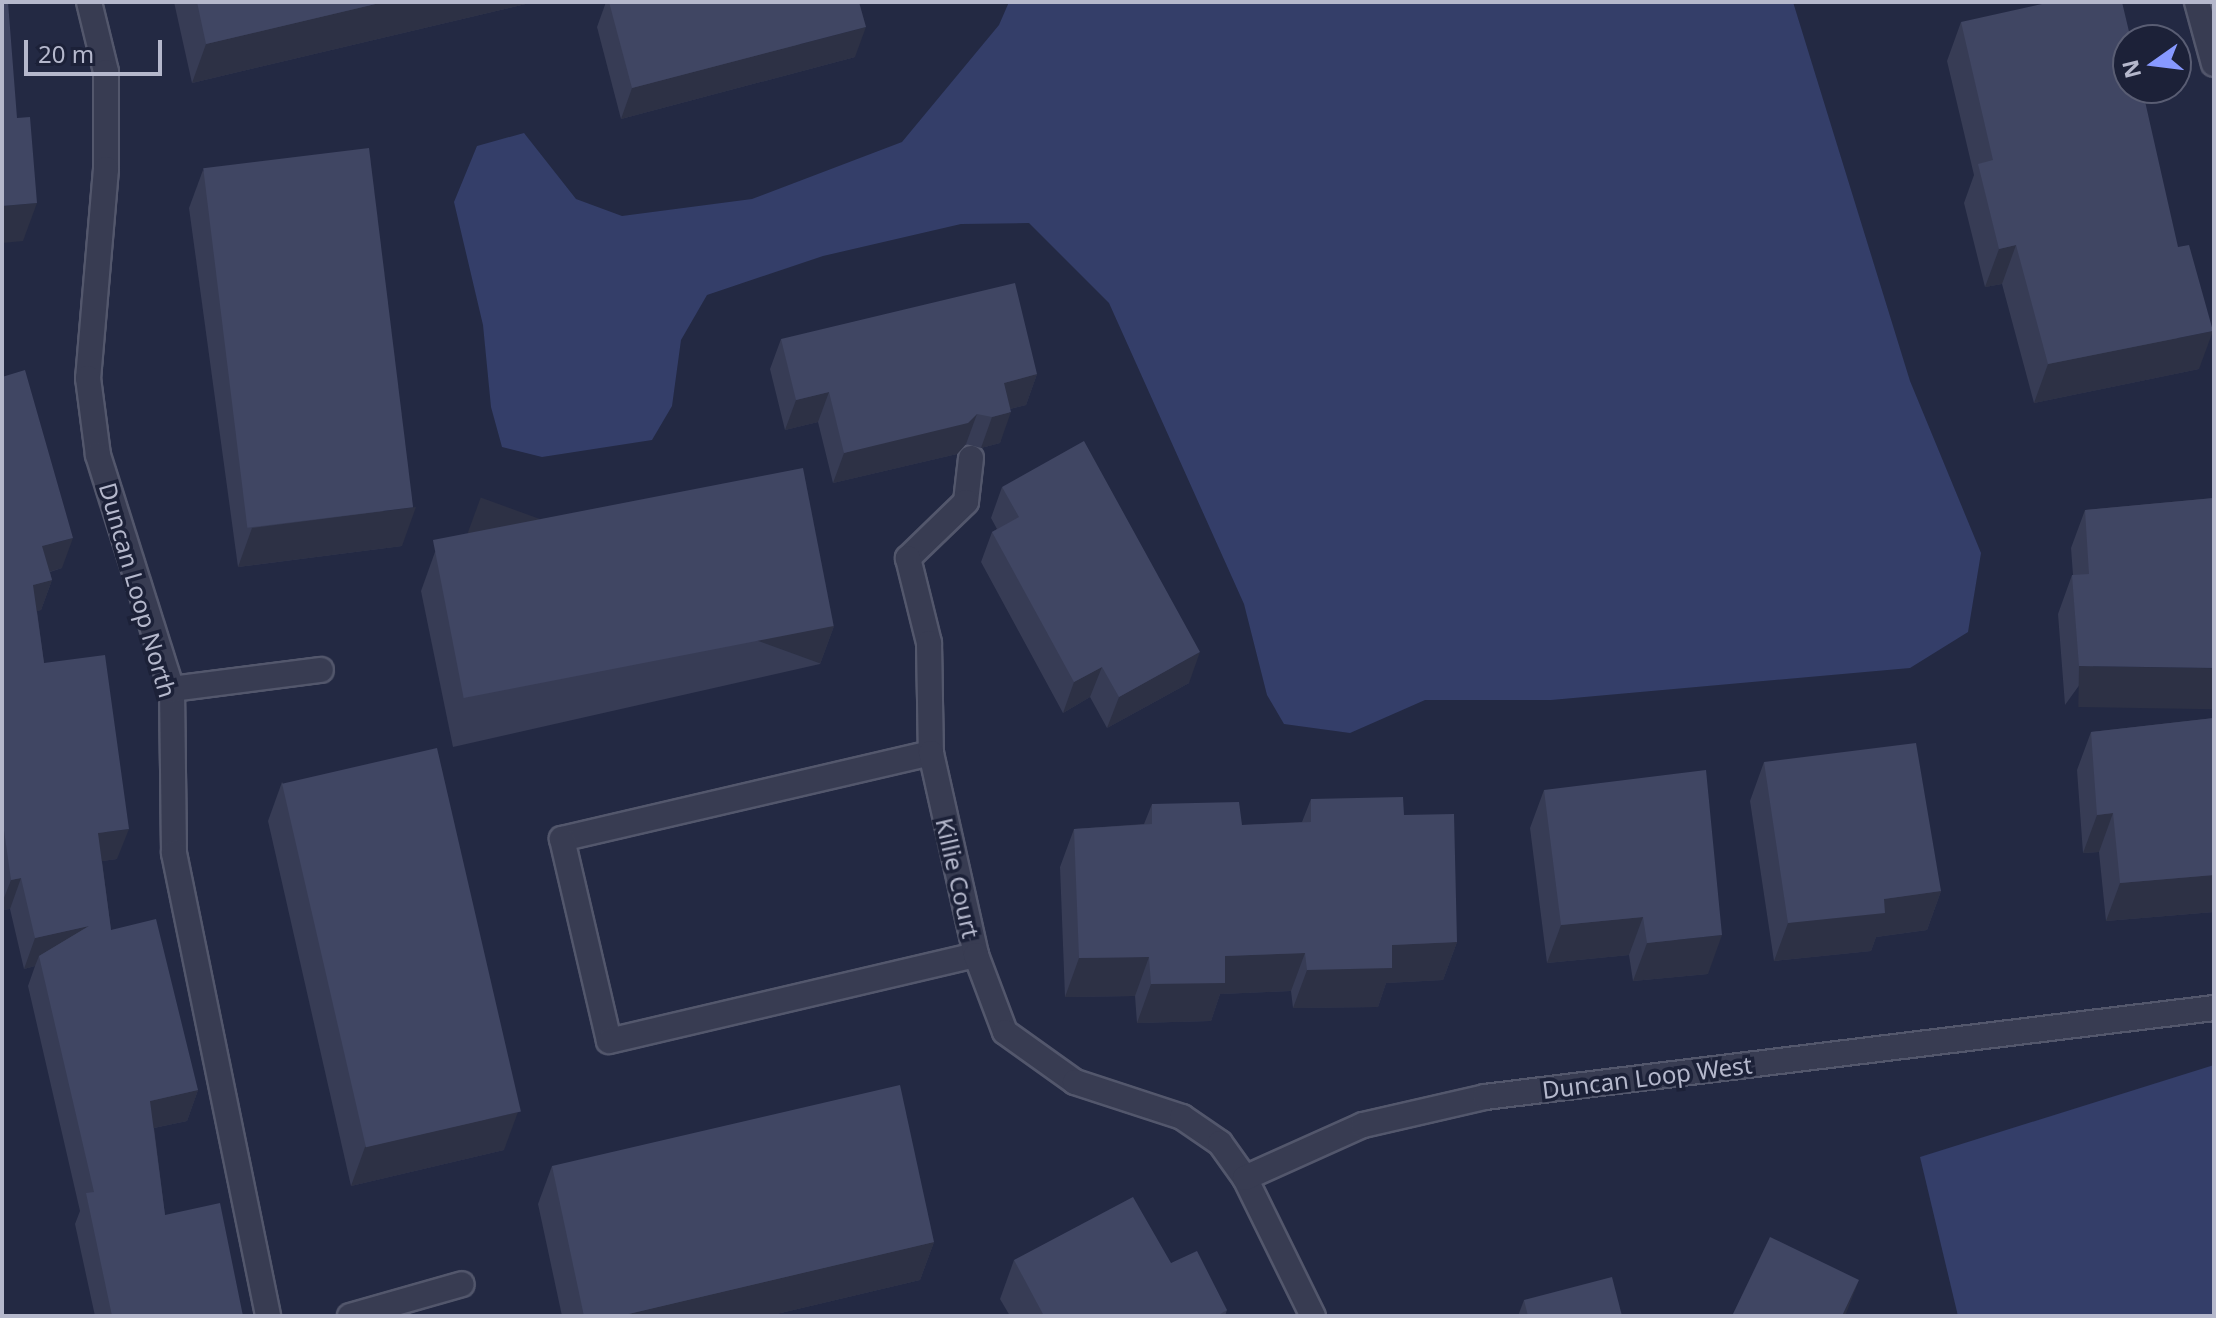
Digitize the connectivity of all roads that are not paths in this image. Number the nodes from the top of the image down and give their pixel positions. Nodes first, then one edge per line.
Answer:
1 (89, 2) edge
2 (2197, 2) edge
3 (2214, 64) edge
4 (971, 458) dead end
5 (321, 670) dead end
6 (172, 689) junction
7 (931, 753) junction
8 (976, 955) junction
9 (2214, 1008) edge
10 (1245, 1178) junction
11 (462, 1284) dead end
12 (268, 1316) edge
13 (350, 1316) edge
14 (1313, 1316) edge

1 - 6 street, Duncan Loop North
2 - 3 street
4 - 7 street, Killie Court
5 - 6 street
6 - 12 street, Duncan Loop North
7 - 8 street, Killie Court
7 - 8 street
8 - 10 street, Killie Court
9 - 10 street, Duncan Loop West
10 - 14 street
11 - 13 street

